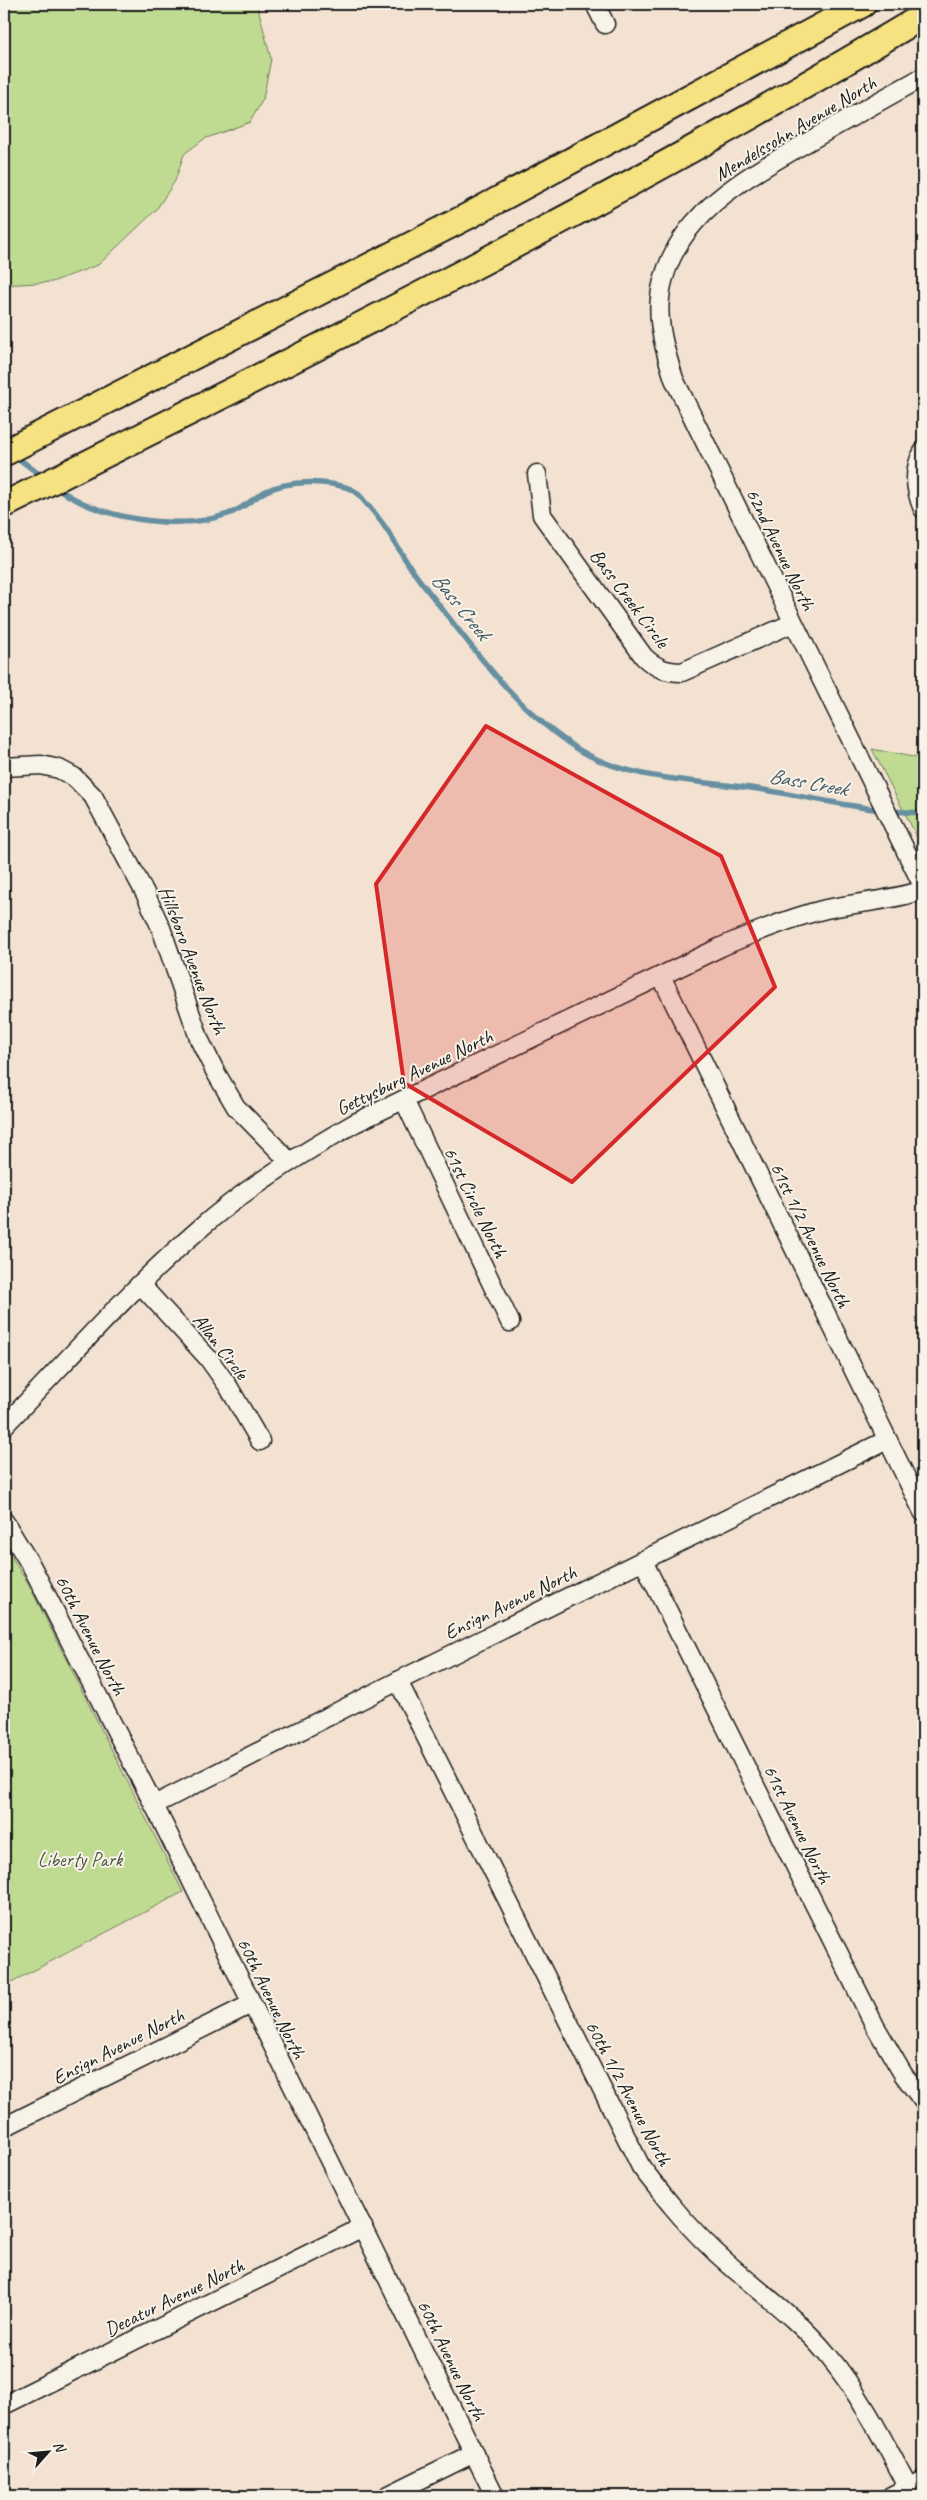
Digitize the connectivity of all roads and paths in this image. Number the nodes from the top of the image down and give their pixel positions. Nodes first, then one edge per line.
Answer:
1 (595, 4) edge
2 (863, 4) edge
3 (923, 16) edge
4 (923, 22) edge
5 (605, 24) dead end
6 (870, 48) junction
7 (923, 77) edge
8 (694, 223) joint
9 (923, 452) edge
10 (4, 453) edge
11 (537, 474) dead end
12 (4, 505) edge
13 (923, 509) edge
14 (793, 623) junction
15 (4, 767) edge
16 (923, 886) edge
17 (923, 890) edge
18 (661, 976) junction
19 (404, 1100) junction
20 (289, 1162) junction
21 (140, 1284) junction
22 (510, 1322) dead end
23 (4, 1426) edge
24 (887, 1440) junction
25 (260, 1441) dead end
26 (923, 1512) edge
27 (4, 1522) edge
28 (644, 1561) junction
29 (398, 1681) junction
30 (154, 1805) junction
31 (251, 2004) junction
32 (923, 2101) edge
33 (4, 2127) edge
34 (363, 2227) junction
35 (4, 2406) edge
36 (474, 2453) junction
37 (915, 2488) edge
38 (388, 2496) edge
39 (495, 2496) edge
40 (891, 2496) edge

1 - 5 street
2 - 10 highway
3 - 6 highway
4 - 6 highway
6 - 12 highway
7 - 8 street, Mendelssohn Avenue North
8 - 14 street, 62nd Avenue North
9 - 13 street
11 - 14 street, Bass Creek Circle
14 - 16 street, 62nd Avenue North
15 - 20 street, Hillsboro Avenue North
17 - 18 street, Gettysburg Avenue North
18 - 19 street, Gettysburg Avenue North
18 - 24 street, 61st 1/2 Avenue North
19 - 20 street, Gettysburg Avenue North
19 - 22 street, 61st Circle North
20 - 21 street, Gettysburg Avenue North
21 - 23 street, Gettysburg Avenue North
21 - 25 street, Allan Circle
24 - 26 street, 61st 1/2 Avenue North
24 - 28 street, Ensign Avenue North
27 - 30 street, 60th Avenue North
28 - 29 street, Ensign Avenue North
28 - 32 street, 61st Avenue North
29 - 30 street, Ensign Avenue North
29 - 37 street, 60th 1/2 Avenue North
30 - 31 street, 60th Avenue North
31 - 33 street, Ensign Avenue North
31 - 34 street, 60th Avenue North
34 - 35 street, Decatur Avenue North
34 - 36 street, 60th Avenue North
36 - 38 street
36 - 39 street, 60th Avenue North
37 - 40 street

